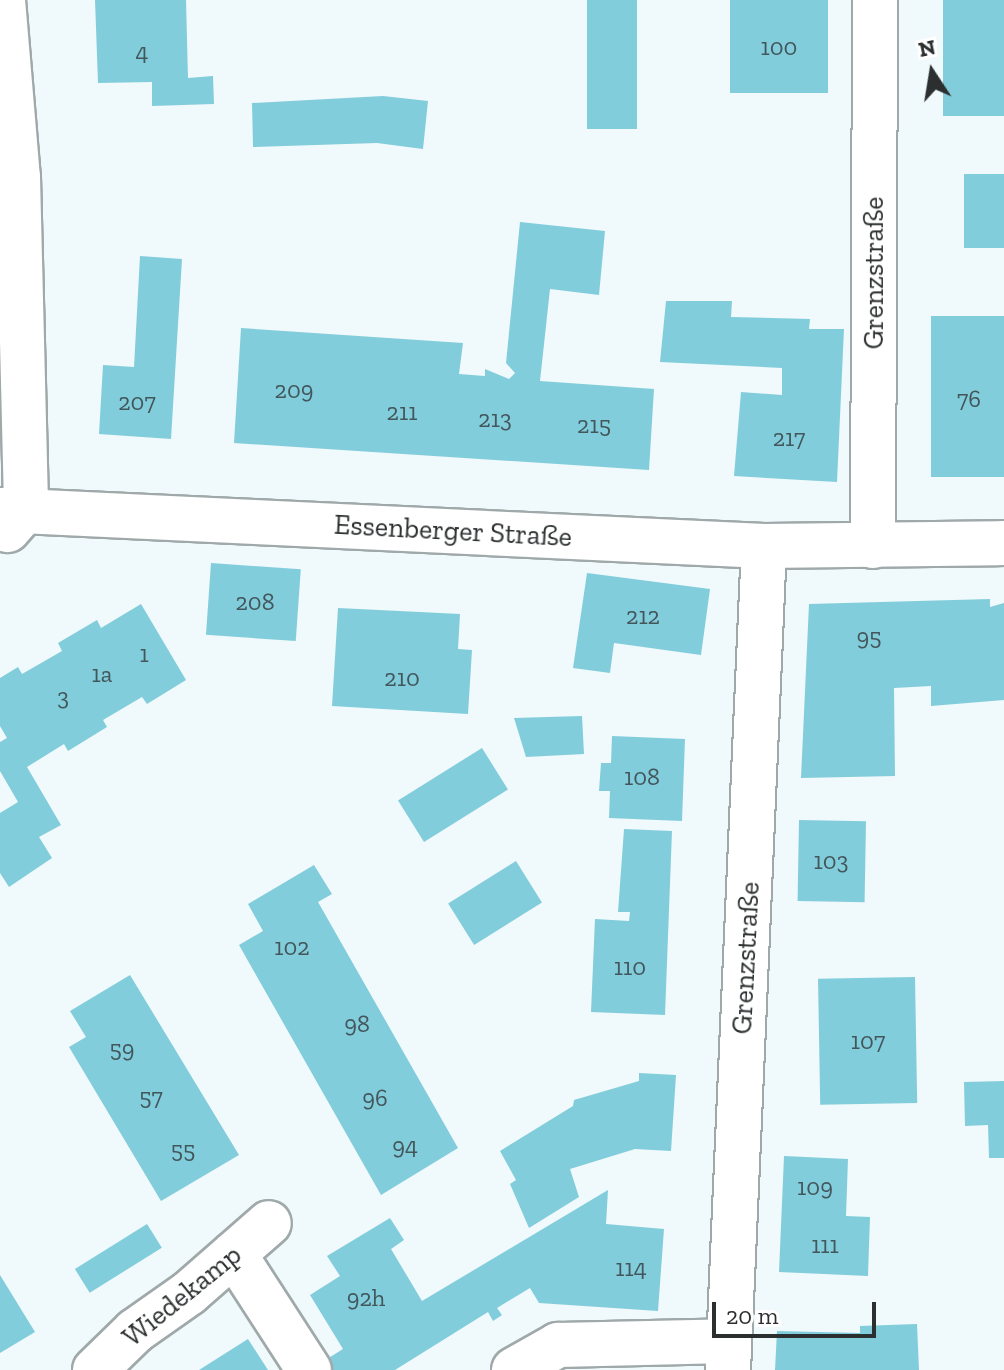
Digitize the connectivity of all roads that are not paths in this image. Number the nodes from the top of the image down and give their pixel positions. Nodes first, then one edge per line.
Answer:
1 (3, 0) edge
2 (875, 0) edge
3 (9, 172) edge
4 (9, 519) edge
5 (1004, 543) edge
6 (764, 546) junction
7 (890, 546) junction
8 (269, 1223) dead end
9 (234, 1254) junction
10 (728, 1355) edge
11 (95, 1370) edge
12 (309, 1370) edge
13 (514, 1370) edge

1 - 3 street
2 - 7 street, Grenzstraße
3 - 4 street
4 - 6 street, Essenberger Straße
5 - 7 street, Essenberger Straße
6 - 7 street, Essenberger Straße
6 - 10 street, Grenzstraße
8 - 9 street, Wiedekamp
9 - 11 street, Wiedekamp
9 - 12 street
10 - 13 street

